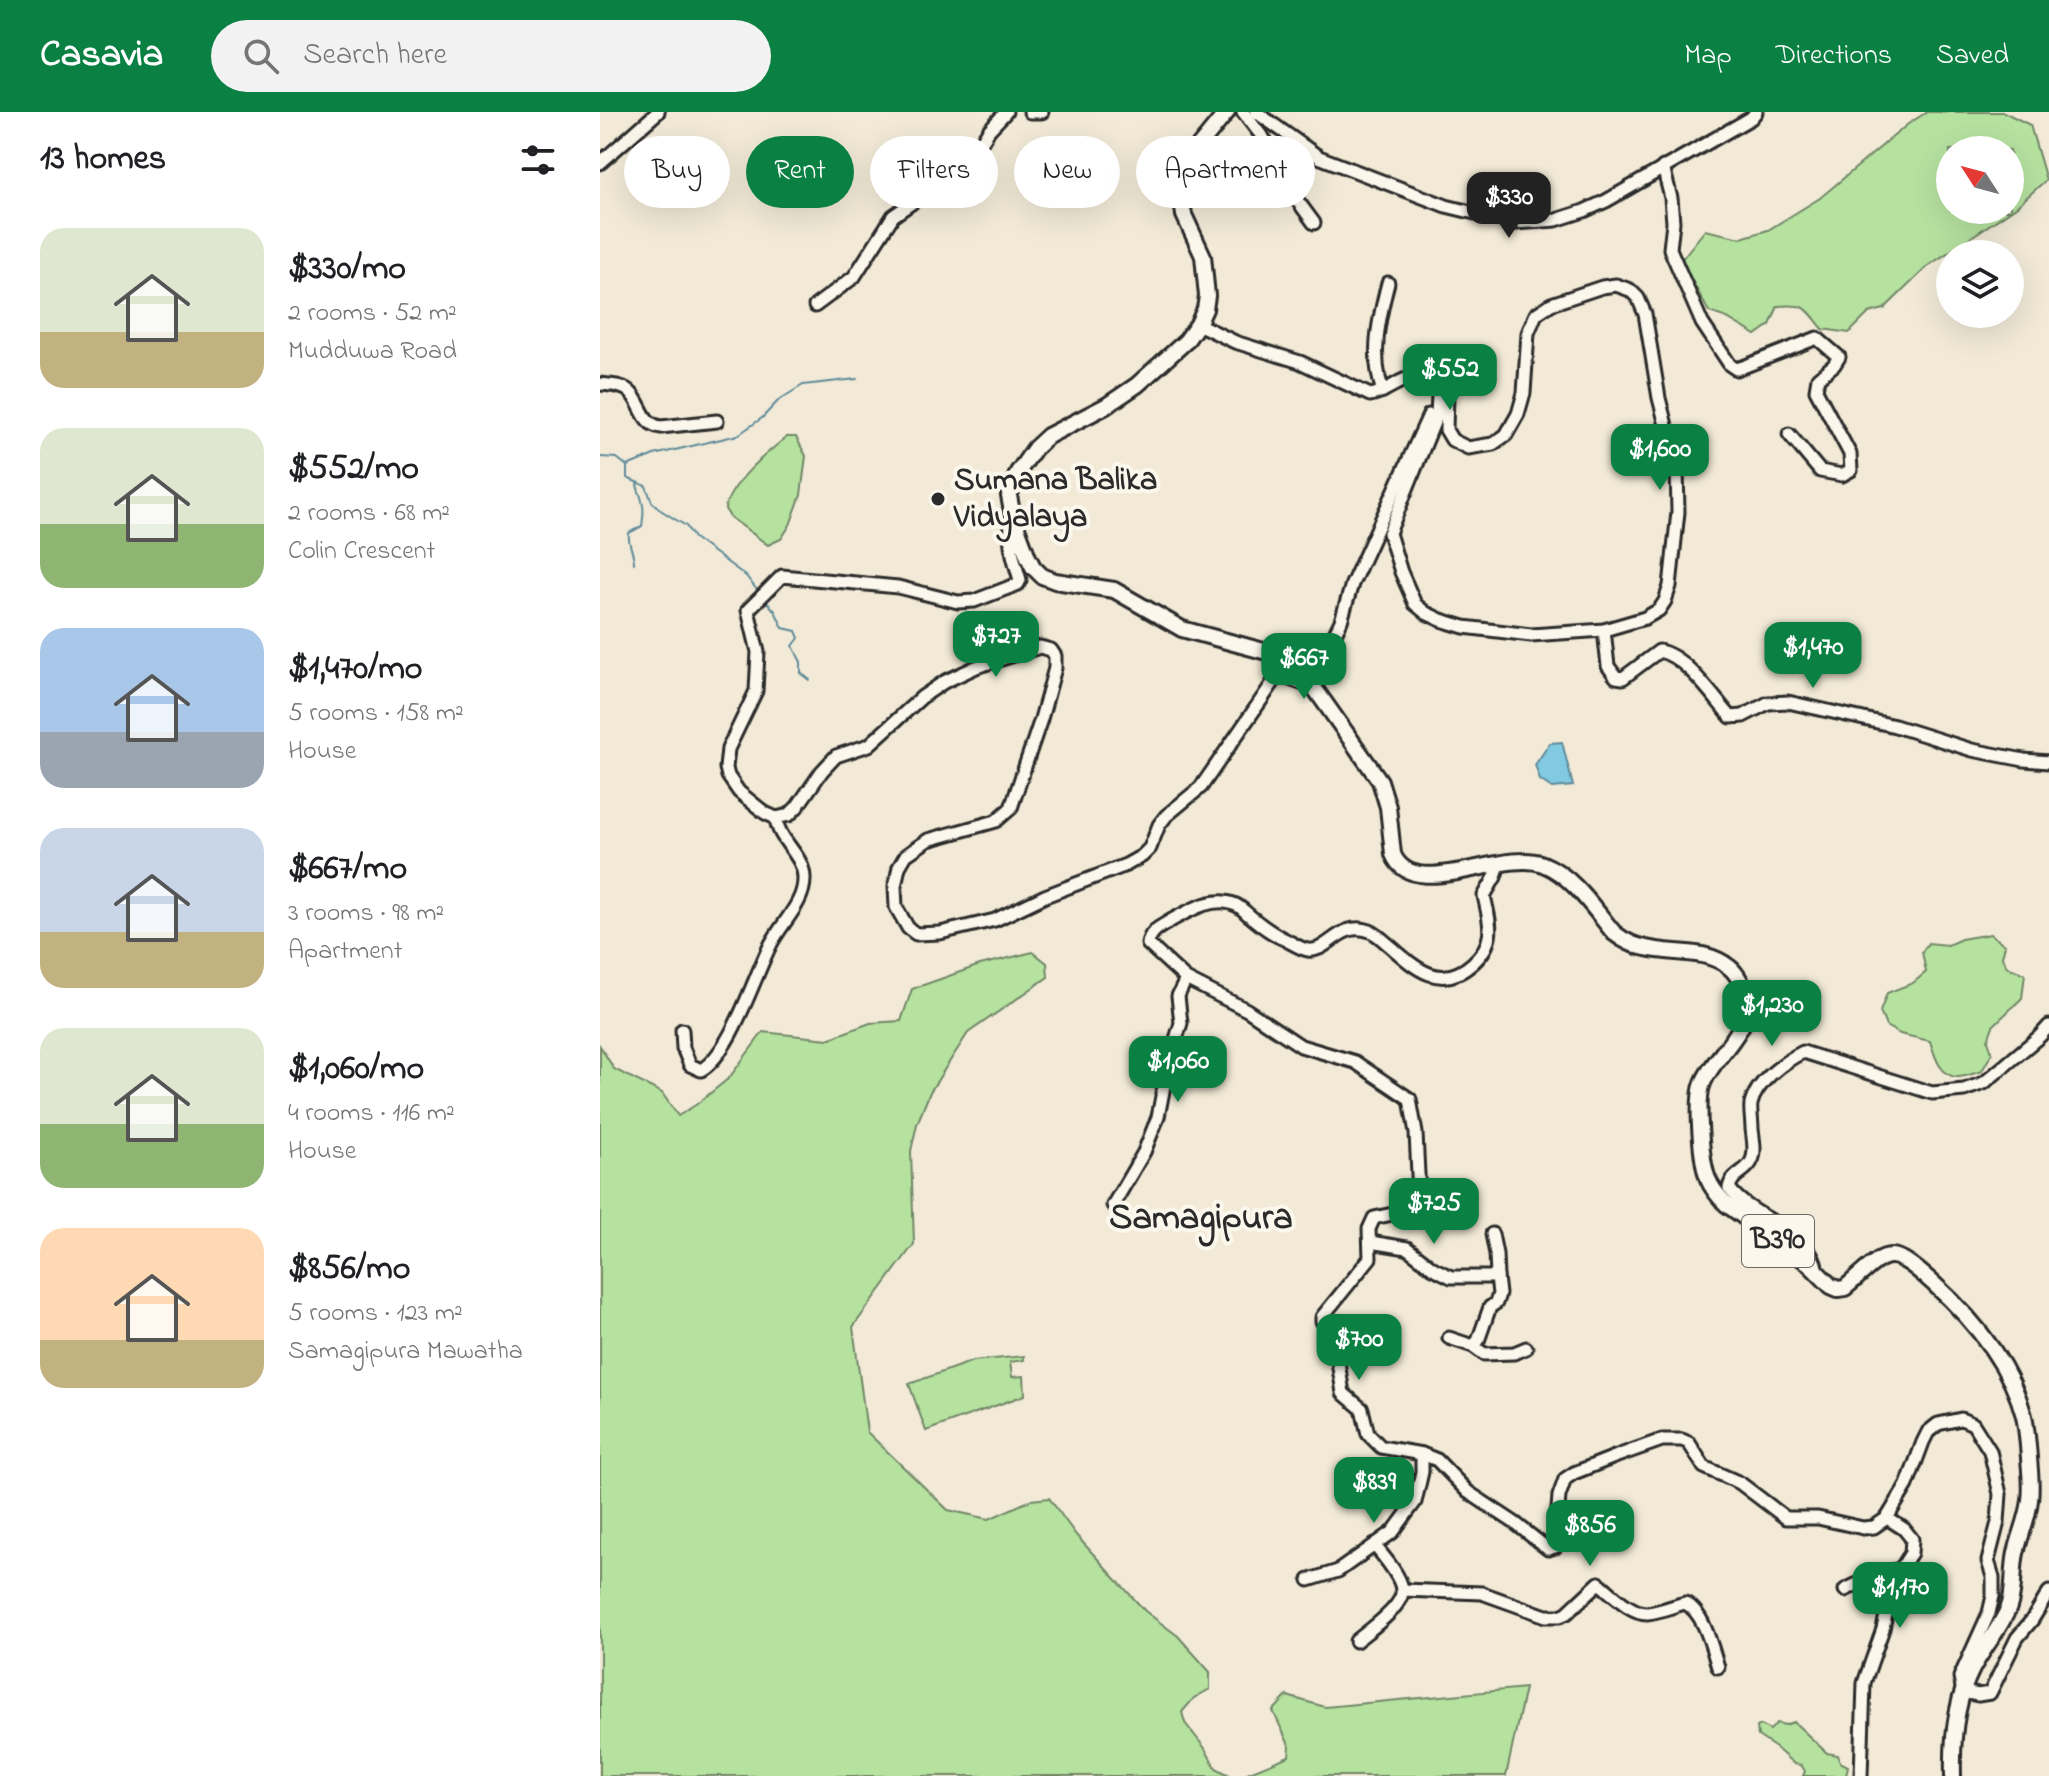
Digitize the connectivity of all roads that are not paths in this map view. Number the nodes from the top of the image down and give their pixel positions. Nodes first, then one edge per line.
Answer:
1 (658, 112) edge
2 (1006, 112) edge
3 (1030, 112) edge
4 (1042, 112) edge
5 (1227, 112) edge
6 (1243, 112) edge
7 (1256, 112) edge
8 (1756, 112) edge
9 (600, 163) edge
10 (1663, 167) junction
11 (1314, 223) dead end
12 (1388, 283) dead end
13 (815, 306) dead end
14 (1198, 324) junction
15 (1429, 379) junction
16 (600, 384) edge
17 (1383, 391) junction
18 (1438, 396) junction
19 (717, 421) dead end
20 (1789, 434) dead end
21 (1013, 517) junction
22 (1604, 630) junction
23 (1307, 678) junction
24 (2049, 762) edge
25 (776, 818) junction
26 (1499, 864) junction
27 (1186, 979) junction
28 (2049, 1026) edge
29 (682, 1030) dead end
30 (1113, 1205) dead end
31 (1492, 1234) dead end
32 (1370, 1242) junction
33 (1817, 1274) junction
34 (1497, 1277) junction
35 (1449, 1338) dead end
36 (1473, 1346) junction
37 (1526, 1348) dead end
38 (1422, 1454) junction
39 (1887, 1518) junction
40 (1375, 1546) junction
41 (1900, 1569) junction
42 (1309, 1580) dead end
43 (1402, 1590) junction
44 (1845, 1590) dead end
45 (2049, 1592) edge
46 (1356, 1641) dead end
47 (1718, 1667) dead end
48 (1963, 1692) junction
49 (1861, 1776) edge
50 (1953, 1776) edge

1 - 9 street
2 - 13 street
3 - 4 street
5 - 14 main road, B390
6 - 11 street
7 - 10 street
8 - 10 street
10 - 20 street
12 - 17 street
14 - 17 street
14 - 21 main road, B390
15 - 17 street
15 - 18 street
15 - 22 street
16 - 19 street
18 - 22 street
18 - 23 street
21 - 23 main road, B390
21 - 25 street
22 - 24 street
23 - 25 street
23 - 26 main road, B390
25 - 29 street
26 - 27 street
26 - 33 main road, B390
27 - 30 street
27 - 32 street
28 - 33 street
31 - 34 street
32 - 34 street
32 - 38 street
33 - 48 main road, B390
34 - 36 street
35 - 36 street
36 - 37 street
38 - 39 street
38 - 40 street
39 - 41 street
39 - 48 street
40 - 42 street
40 - 43 street
41 - 44 street
41 - 49 street
43 - 46 street
43 - 47 street
45 - 48 street
48 - 50 main road, B390

